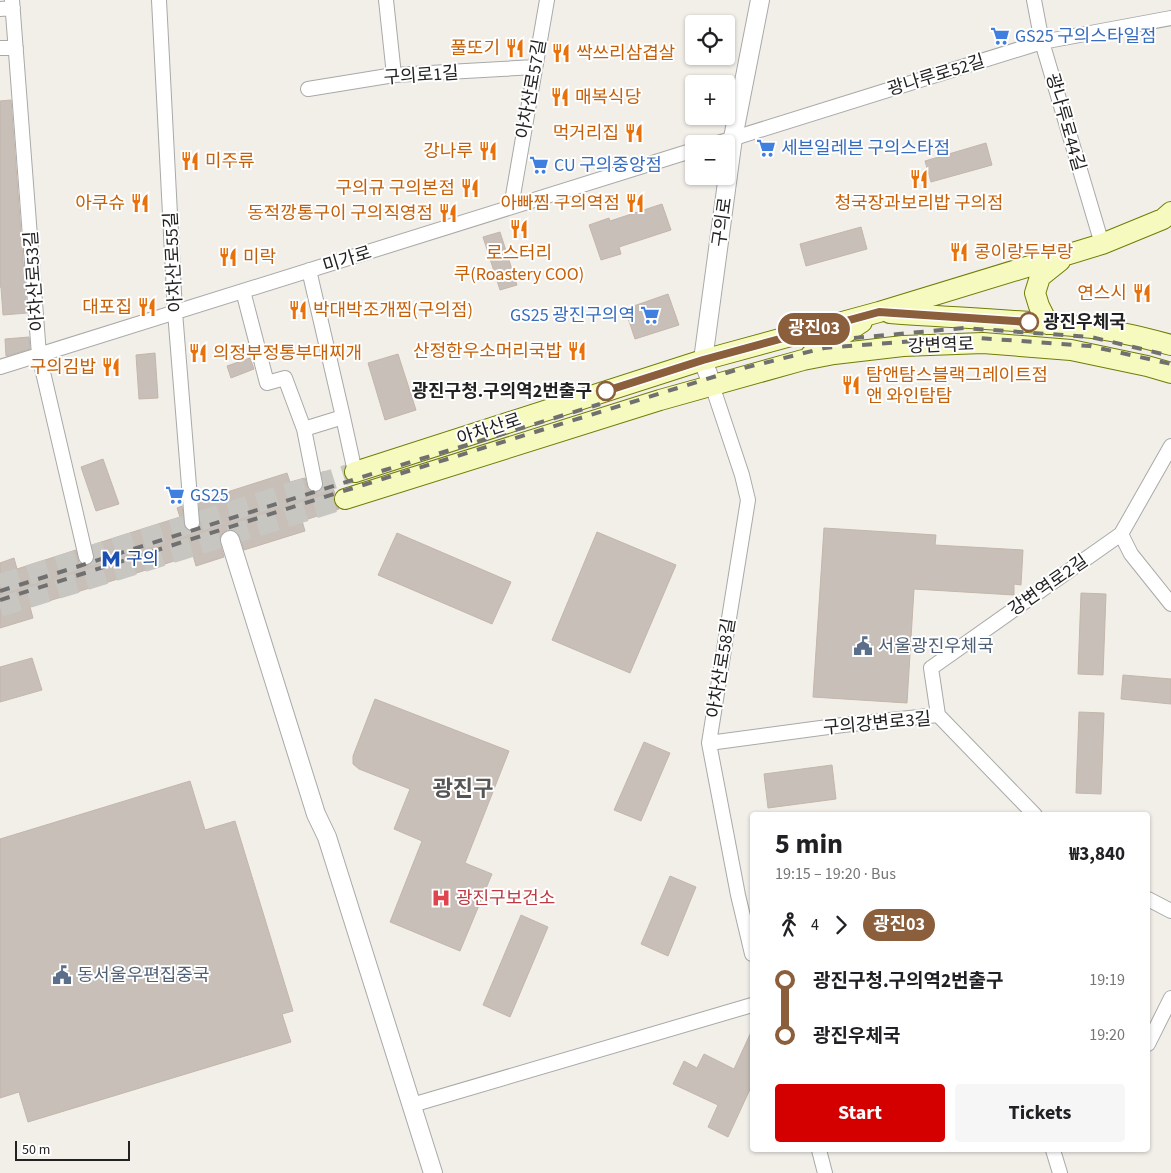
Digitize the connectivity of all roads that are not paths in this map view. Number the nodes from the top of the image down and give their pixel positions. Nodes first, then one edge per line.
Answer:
1 (159, 0) edge
2 (386, 0) edge
3 (546, 0) edge
4 (760, 0) edge
5 (1034, 0) edge
6 (8, 6) edge
7 (1171, 18) edge
8 (1042, 42) junction
9 (0, 48) edge
10 (16, 48) junction
11 (535, 67) junction
12 (394, 75) junction
13 (308, 89) dead end
14 (734, 135) edge
15 (735, 137) edge
16 (685, 153) edge
17 (727, 185) edge
18 (511, 207) junction
19 (1171, 212) edge
20 (1102, 244) junction
21 (1069, 254) junction
22 (309, 270) junction
23 (243, 291) junction
24 (175, 312) junction
25 (879, 312) junction
26 (1048, 324) junction
27 (1171, 345) edge
28 (39, 355) junction
29 (703, 360) junction
30 (803, 360) junction
31 (0, 367) edge
32 (1171, 373) edge
33 (712, 385) junction
34 (343, 417) junction
35 (304, 429) junction
36 (1171, 446) edge
37 (378, 464) junction
38 (355, 472) joint
39 (315, 484) dead end
40 (387, 485) junction
41 (345, 499) tunnel mouth
42 (192, 523) dead end
43 (1120, 534) junction
44 (230, 540) dead end
45 (86, 557) dead end
46 (1171, 604) edge
47 (938, 715) junction
48 (710, 743) junction
49 (1032, 812) edge
50 (1150, 905) edge
51 (1171, 911) edge
52 (750, 941) edge
53 (1171, 998) edge
54 (750, 1006) edge
55 (1150, 1040) edge
56 (412, 1104) junction
57 (820, 1152) edge
58 (1054, 1152) edge
59 (433, 1173) edge
60 (825, 1173) edge
61 (1060, 1173) edge

1 - 24 street, 아차산로55길
2 - 12 street
3 - 11 street, 아차산로57길
4 - 14 street, 구의로
5 - 8 street, 광나루로44길
6 - 10 street, 아차산로53길
7 - 8 street, 광나루로52길
8 - 15 street, 광나루로52길
8 - 20 street, 광나루로44길
9 - 10 street
10 - 28 street, 아차산로53길
11 - 12 street, 구의로1길
11 - 18 street, 아차산로57길
12 - 13 street, 구의로1길
16 - 18 street, 미가로
17 - 29 street, 구의로
18 - 22 street, 미가로
19 - 20 main road, 아차산로
20 - 21 main road, 아차산로
21 - 25 main road, 아차산로
21 - 26 main road
22 - 23 street, 미가로
22 - 34 street, 아차산로
23 - 24 street, 미가로
23 - 35 street
24 - 28 street, 미가로
24 - 42 street, 아차산로55길
25 - 26 main road, 강변역로
25 - 29 main road, 아차산로
25 - 30 main road, 아차산로
26 - 27 main road, 강변역로
28 - 31 street, 미가로
28 - 45 street, 아차산로53길
29 - 33 street, 구의로
29 - 37 main road, 아차산로
30 - 32 main road, 강변역로
30 - 33 main road, 강변역로
33 - 40 main road, 아차산로
33 - 48 street, 아차산로58길
34 - 35 street
34 - 38 street, 아차산로
35 - 39 street
36 - 43 street, 강변역로2길
37 - 38 main road, 아차산로
37 - 40 main road
40 - 41 main road, 아차산로
43 - 46 street
43 - 47 street, 강변역로2길
44 - 56 street
47 - 48 street, 구의강변로3길
47 - 49 street, 구의강변로3길
48 - 52 street, 아차산로58길
50 - 51 street
53 - 55 street
54 - 56 street
56 - 59 street
57 - 60 street
58 - 61 street

